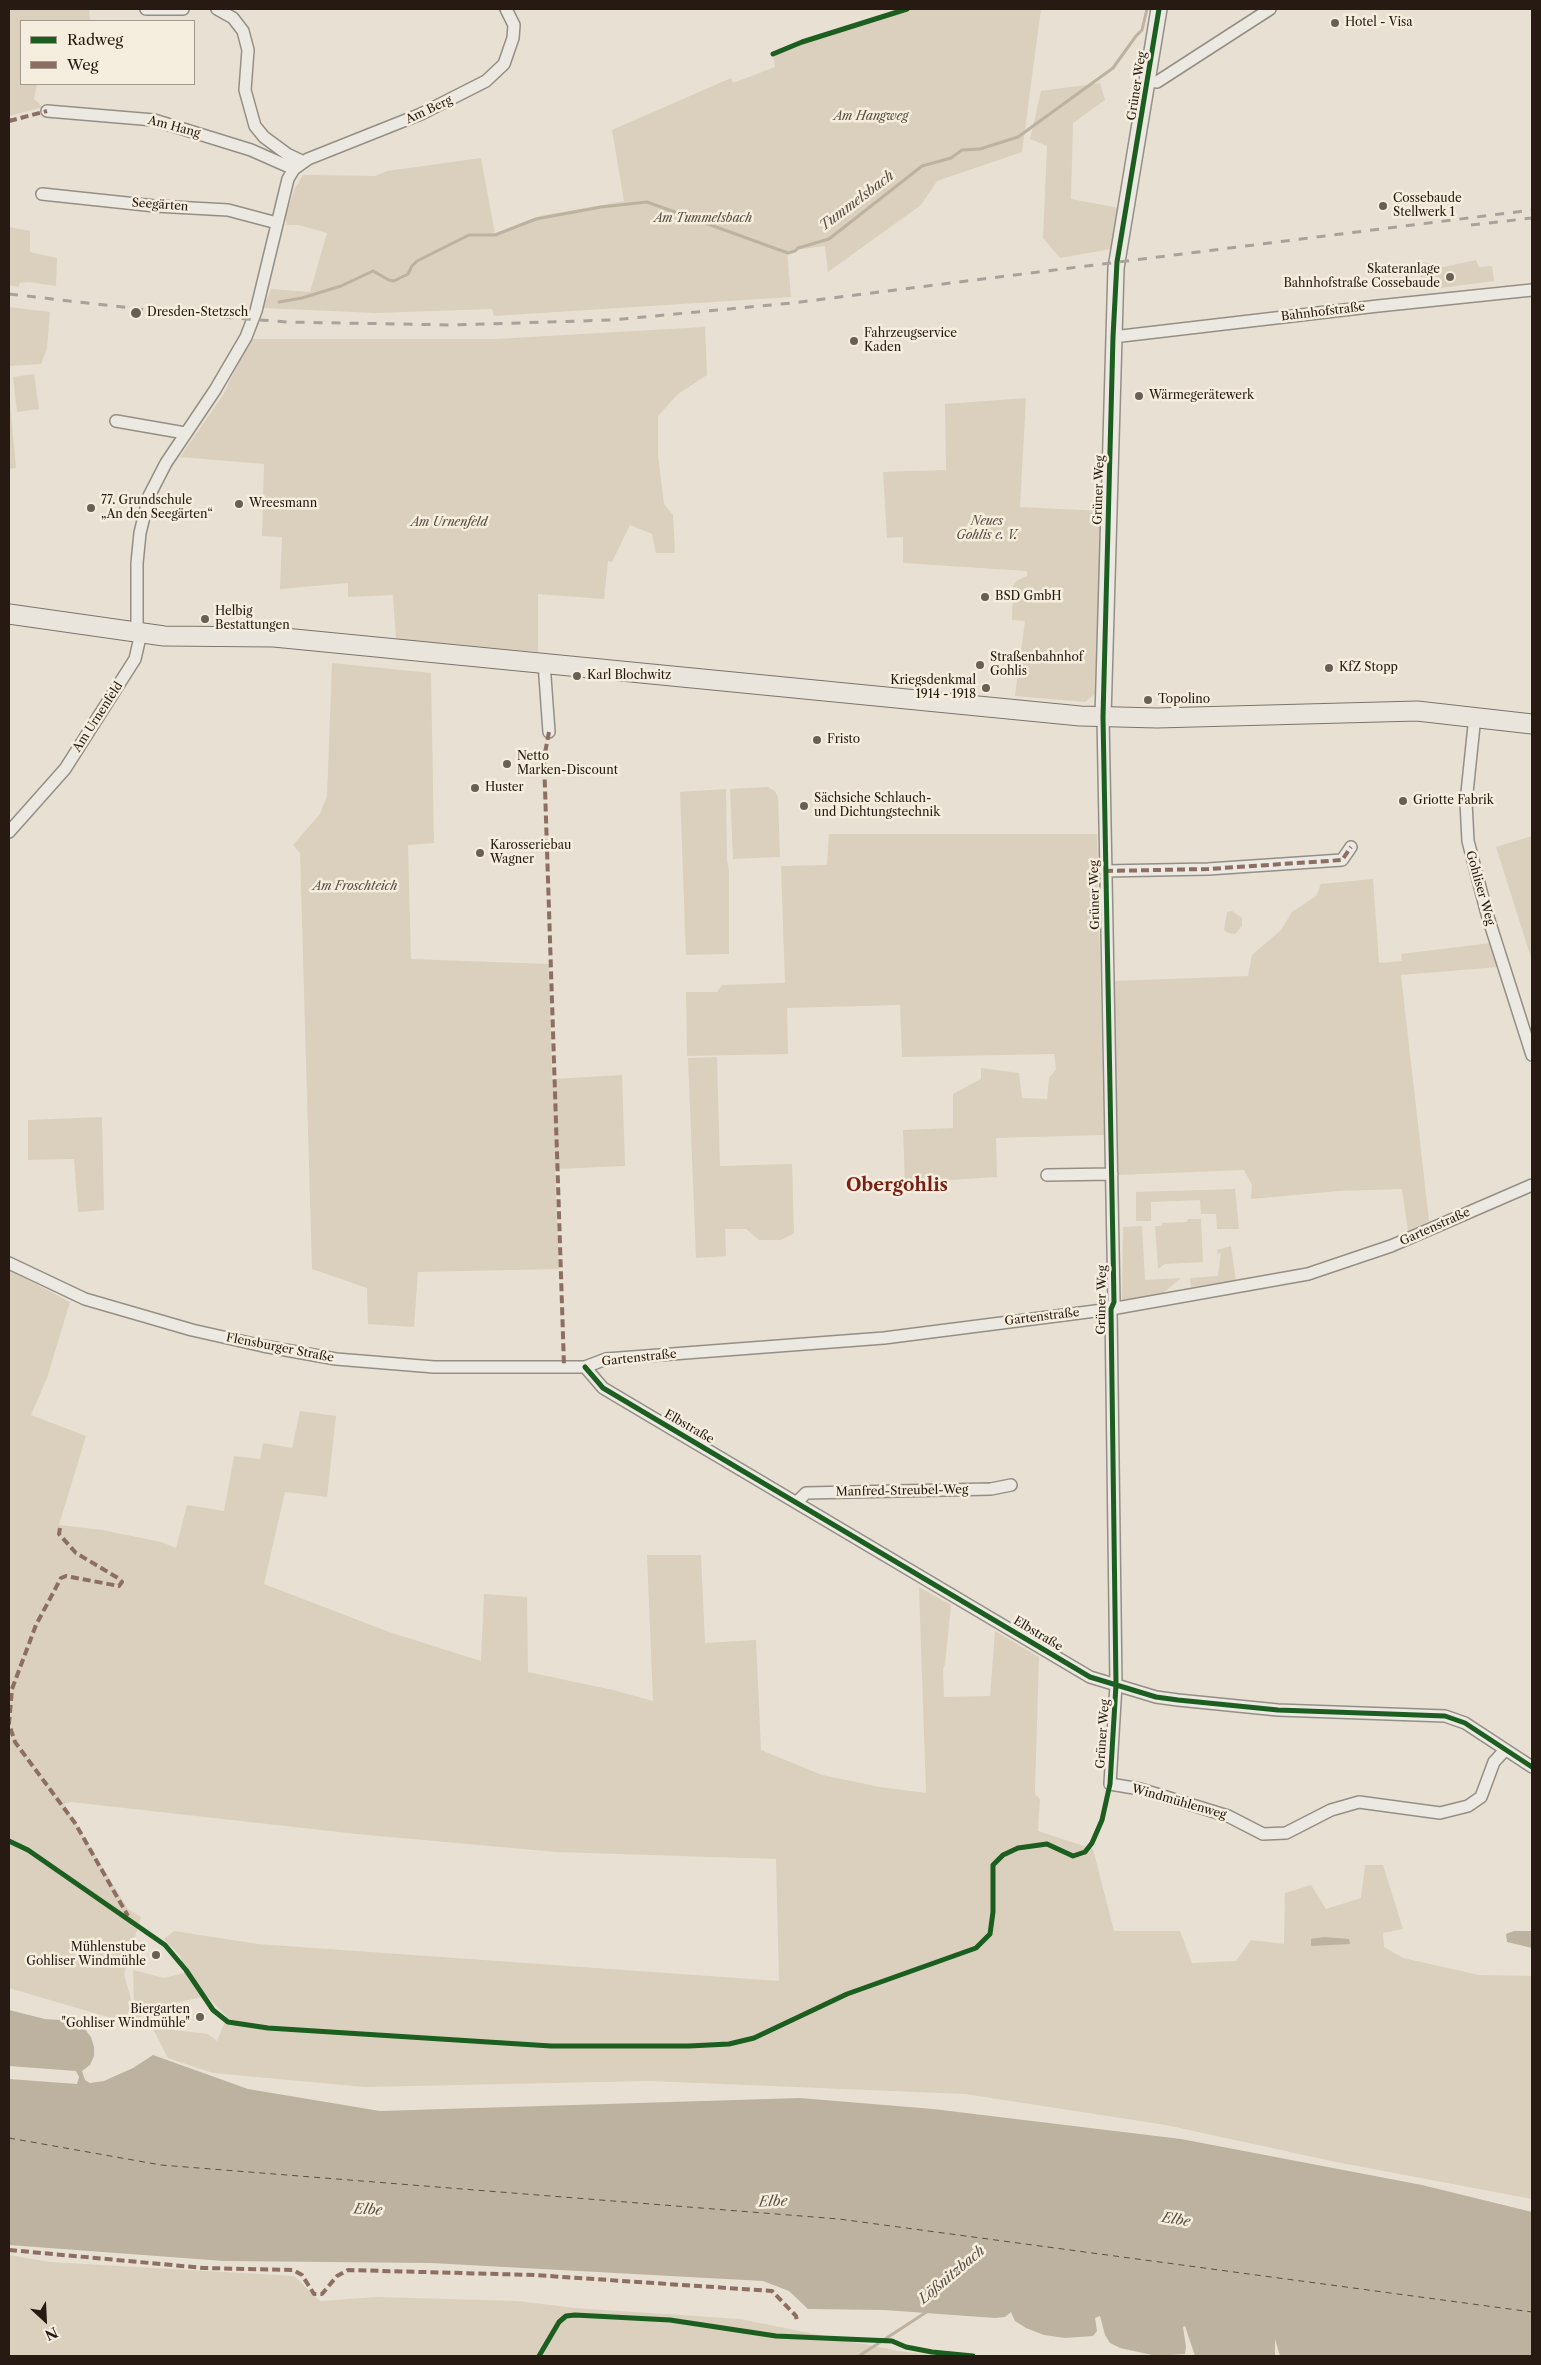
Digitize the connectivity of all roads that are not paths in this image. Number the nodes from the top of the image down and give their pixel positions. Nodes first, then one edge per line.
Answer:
1 (146, 9) edge
2 (183, 9) edge
3 (216, 9) edge
4 (506, 9) edge
5 (1159, 9) edge
6 (1270, 9) edge
7 (1148, 81) junction
8 (47, 111) dead end
9 (299, 166) junction
10 (42, 194) dead end
11 (277, 223) junction
12 (1532, 290) edge
13 (1113, 337) junction
14 (116, 421) dead end
15 (185, 433) junction
16 (9, 614) edge
17 (141, 633) junction
18 (544, 663) junction
19 (1475, 716) junction
20 (1103, 717) junction
21 (1532, 724) edge
22 (549, 732) dead end
23 (11, 825) edge
24 (1351, 847) dead end
25 (1105, 871) junction
26 (1532, 1055) edge
27 (1112, 1174) junction
28 (1047, 1175) dead end
29 (1532, 1185) edge
30 (9, 1263) edge
31 (1111, 1309) junction
32 (564, 1366) joint
33 (585, 1366) junction
34 (1011, 1485) dead end
35 (797, 1502) junction
36 (1116, 1685) junction
37 (1505, 1750) junction
38 (1532, 1766) edge
39 (1110, 1784) joint

1 - 2 street
3 - 9 street
4 - 9 street, Am Berg
5 - 7 street, Grüner Weg
6 - 7 street
7 - 13 street, Grüner Weg
8 - 9 street, Am Hang
9 - 11 street, Am Urnenfeld
10 - 11 street, Seegärten
11 - 15 street, Am Urnenfeld
12 - 13 street, Bahnhofstraße
13 - 20 street, Grüner Weg
14 - 15 street
15 - 17 street, Am Urnenfeld
16 - 17 main road
17 - 18 main road
17 - 23 street, Am Urnenfeld
18 - 20 main road
18 - 22 street
19 - 20 main road
19 - 21 main road
19 - 26 street, Gohliser Weg
20 - 25 street, Grüner Weg
24 - 25 street
25 - 27 street, Grüner Weg
27 - 28 street
27 - 31 street, Grüner Weg
29 - 31 street, Gartenstraße
30 - 32 street, Flensburger Straße
31 - 33 street, Gartenstraße
31 - 36 street, Grüner Weg
32 - 33 street, Gartenstraße
33 - 35 street, Elbstraße
34 - 35 street, Manfred-Streubel-Weg
35 - 36 street, Elbstraße
36 - 37 street, Elbstraße
36 - 39 street, Grüner Weg
37 - 38 street, Elbstraße
37 - 39 street, Windmühlenweg

